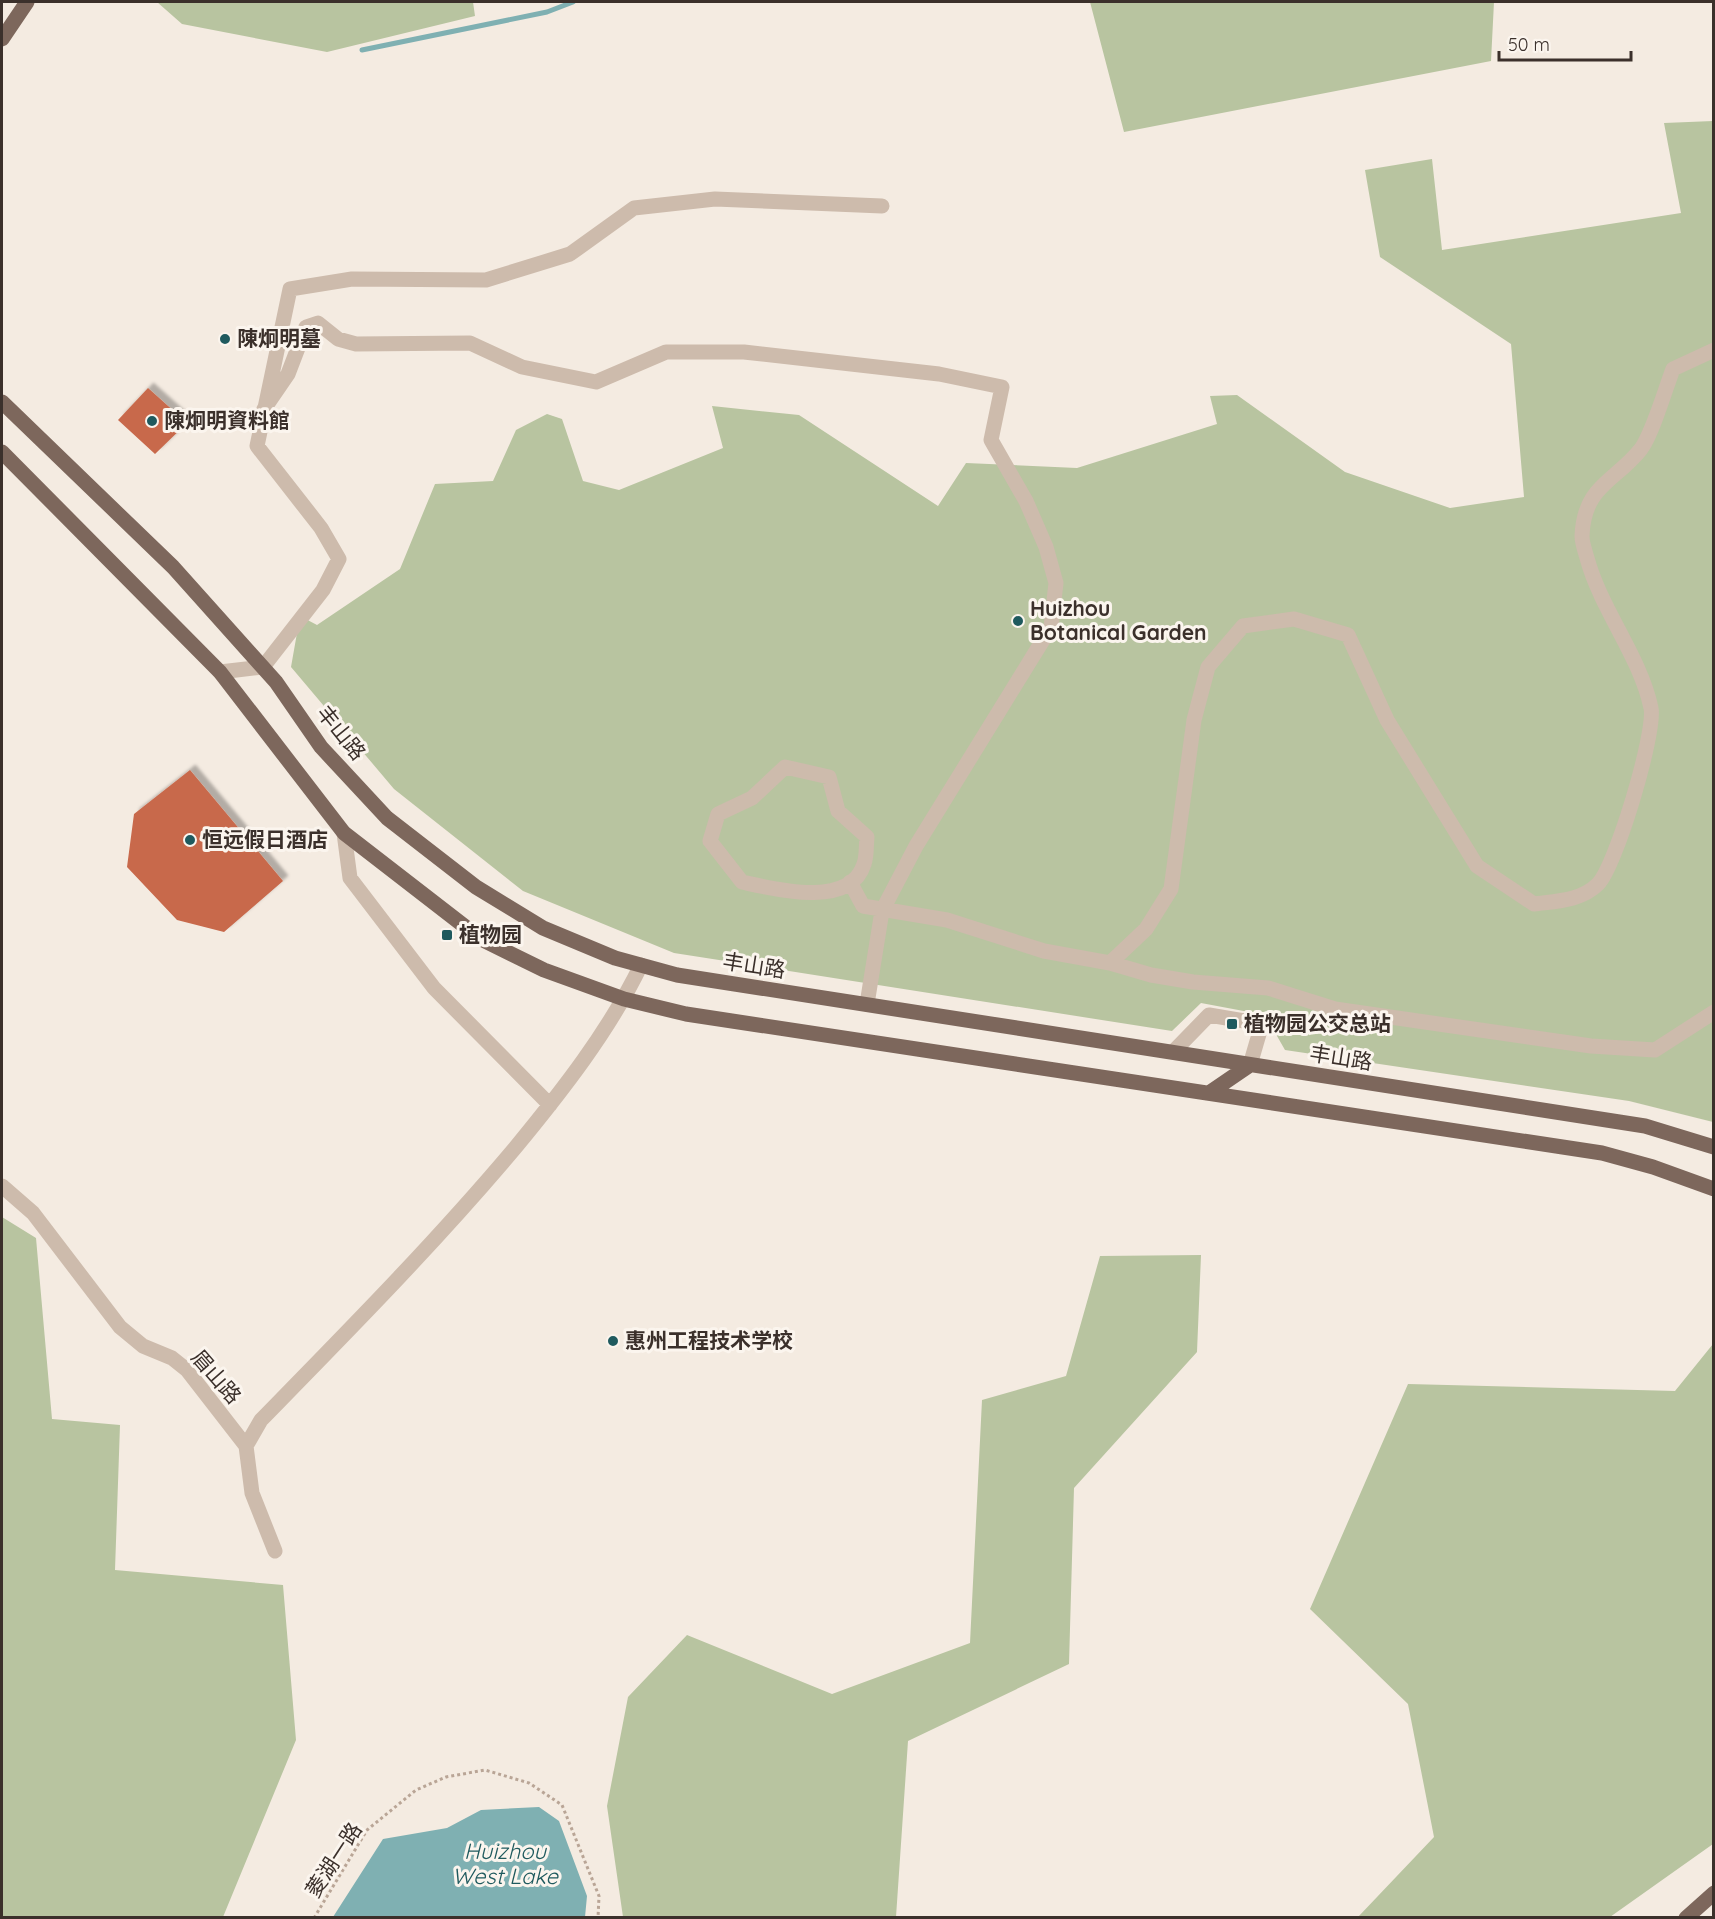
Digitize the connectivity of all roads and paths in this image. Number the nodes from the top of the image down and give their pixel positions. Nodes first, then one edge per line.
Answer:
1 (27, 2) edge
2 (2, 39) edge
3 (882, 207) dead end
4 (1713, 350) edge
5 (2, 402) edge
6 (264, 409) junction
7 (2, 452) edge
8 (263, 667) junction
9 (220, 672) junction
10 (344, 832) junction
11 (850, 882) junction
12 (882, 910) junction
13 (1110, 963) junction
14 (640, 964) junction
15 (624, 999) junction
16 (867, 1004) junction
17 (1713, 1011) edge
18 (1173, 1052) junction
19 (1250, 1065) junction
20 (1209, 1093) junction
21 (550, 1105) junction
22 (1713, 1147) edge
23 (2, 1186) edge
24 (1713, 1190) edge
25 (246, 1446) junction
26 (276, 1551) dead end
27 (1713, 1893) edge
28 (314, 1917) edge
29 (598, 1917) edge
30 (1686, 1917) edge

1 - 2 main road
3 - 6 street
4 - 13 street
5 - 8 main road, 丰山路
6 - 8 street
6 - 12 street
7 - 9 main road
8 - 9 street
8 - 14 main road, 丰山路
9 - 10 main road
10 - 15 main road
10 - 21 street
11 - 11 street
11 - 12 street
12 - 13 street
12 - 16 street
13 - 17 street
14 - 15 street
14 - 16 main road, 丰山路
15 - 20 main road
15 - 21 street
16 - 18 main road, 丰山路
18 - 19 main road, 丰山路
18 - 19 street
19 - 20 main road
19 - 22 main road, 丰山路
20 - 24 main road
21 - 25 street
23 - 25 street, 眉山路
25 - 26 street
27 - 30 main road
28 - 29 path, 菱湖一路

